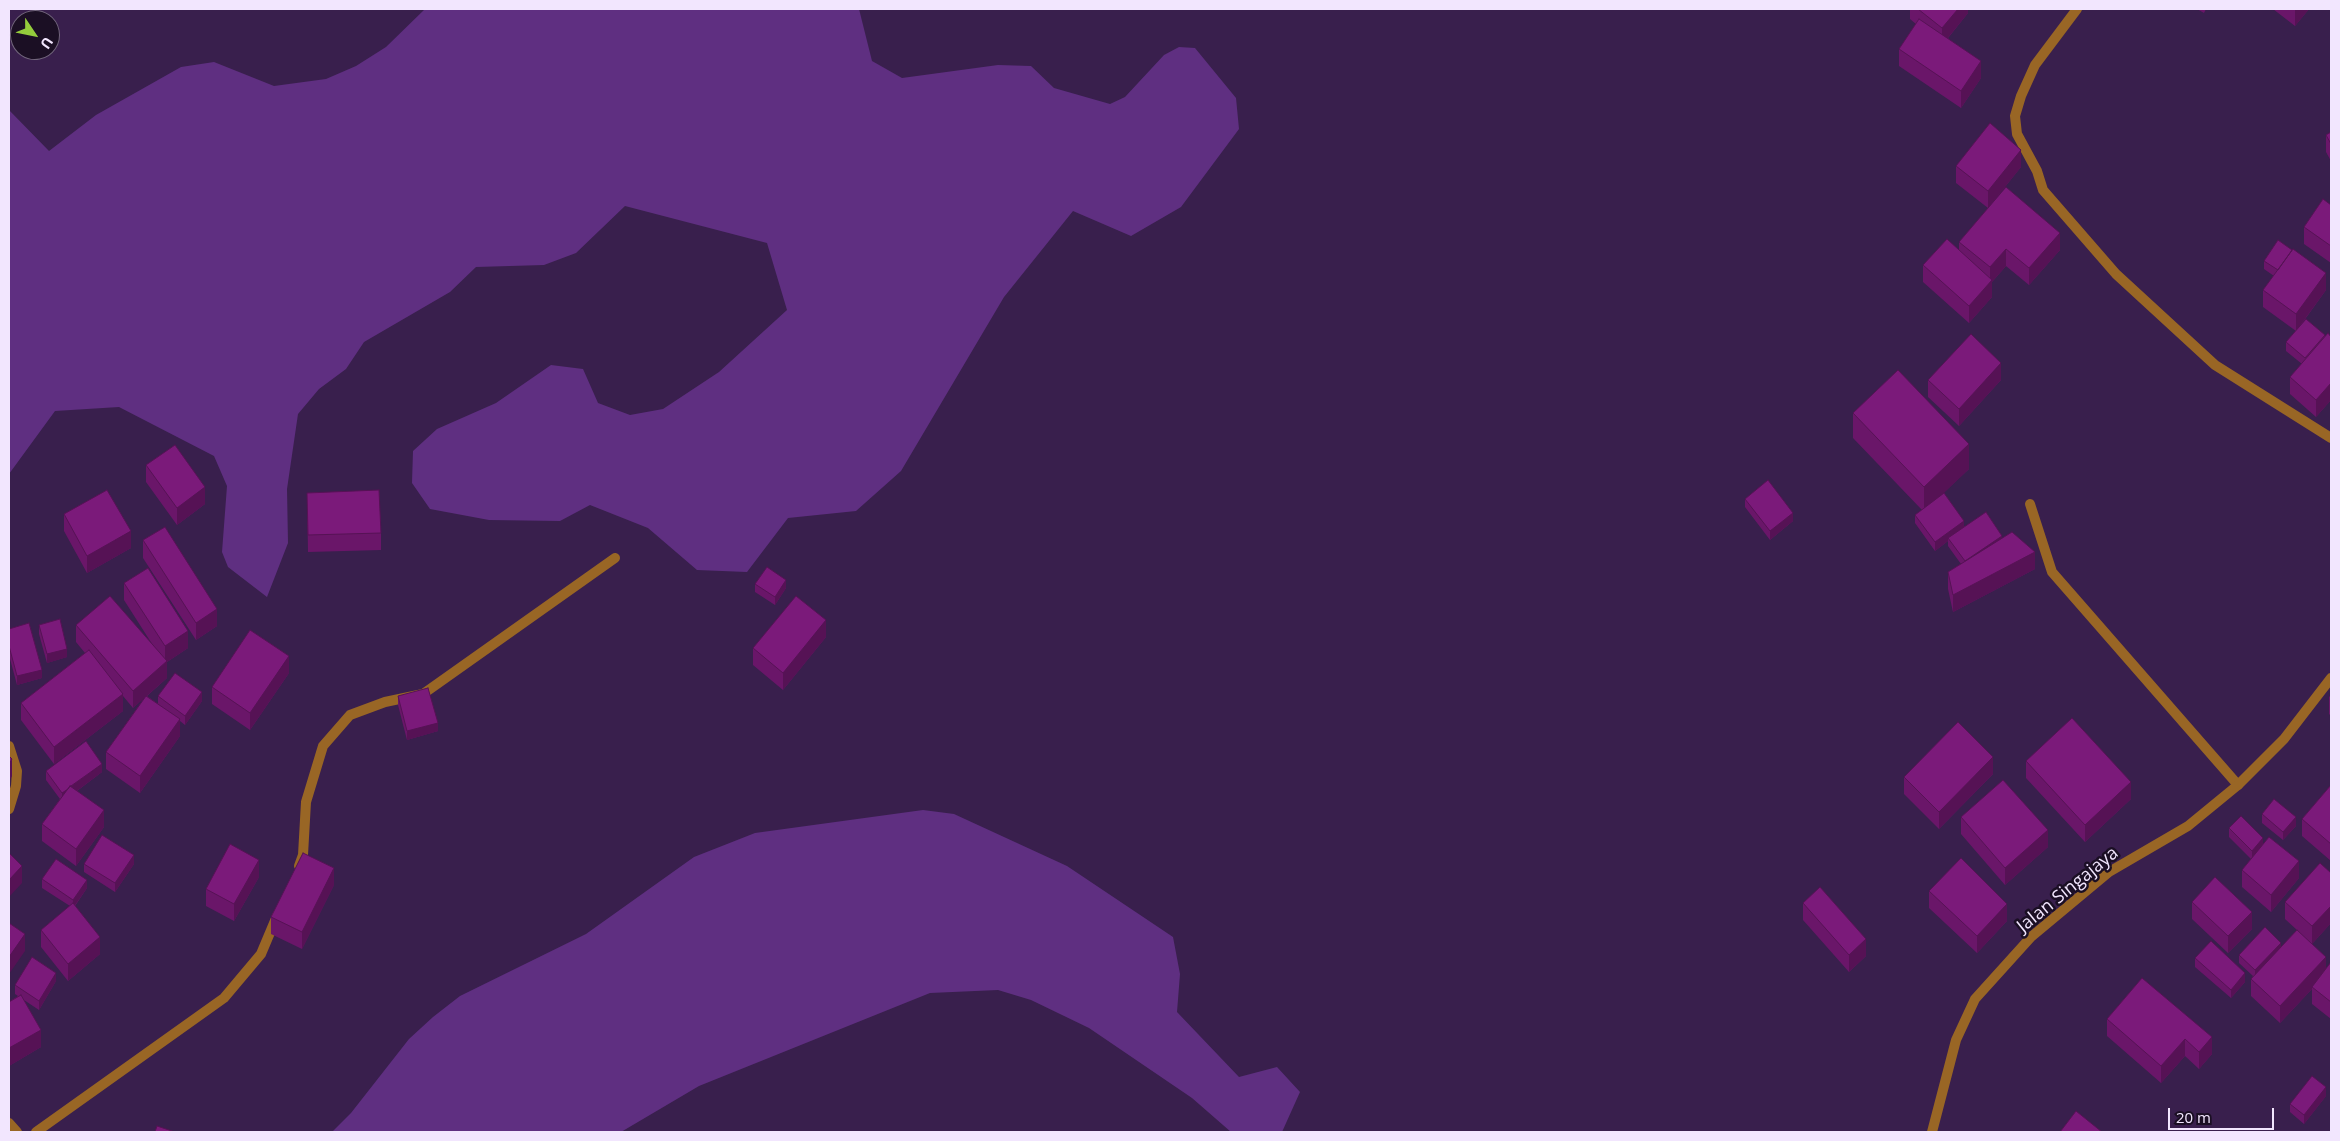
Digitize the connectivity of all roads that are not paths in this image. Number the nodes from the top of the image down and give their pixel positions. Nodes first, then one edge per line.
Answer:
1 (2077, 9) edge
2 (2331, 438) edge
3 (2030, 504) dead end
4 (615, 558) dead end
5 (2331, 678) edge
6 (9, 746) edge
7 (2238, 785) junction
8 (9, 809) edge
9 (295, 873) edge
10 (280, 909) edge
11 (9, 1122) edge
12 (17, 1132) edge
13 (36, 1132) edge
14 (1932, 1132) edge

1 - 2 street
3 - 7 street
4 - 9 street
5 - 7 street, Jalan Singajaya
6 - 8 street
7 - 14 street, Jalan Singajaya
10 - 13 street
11 - 12 street

